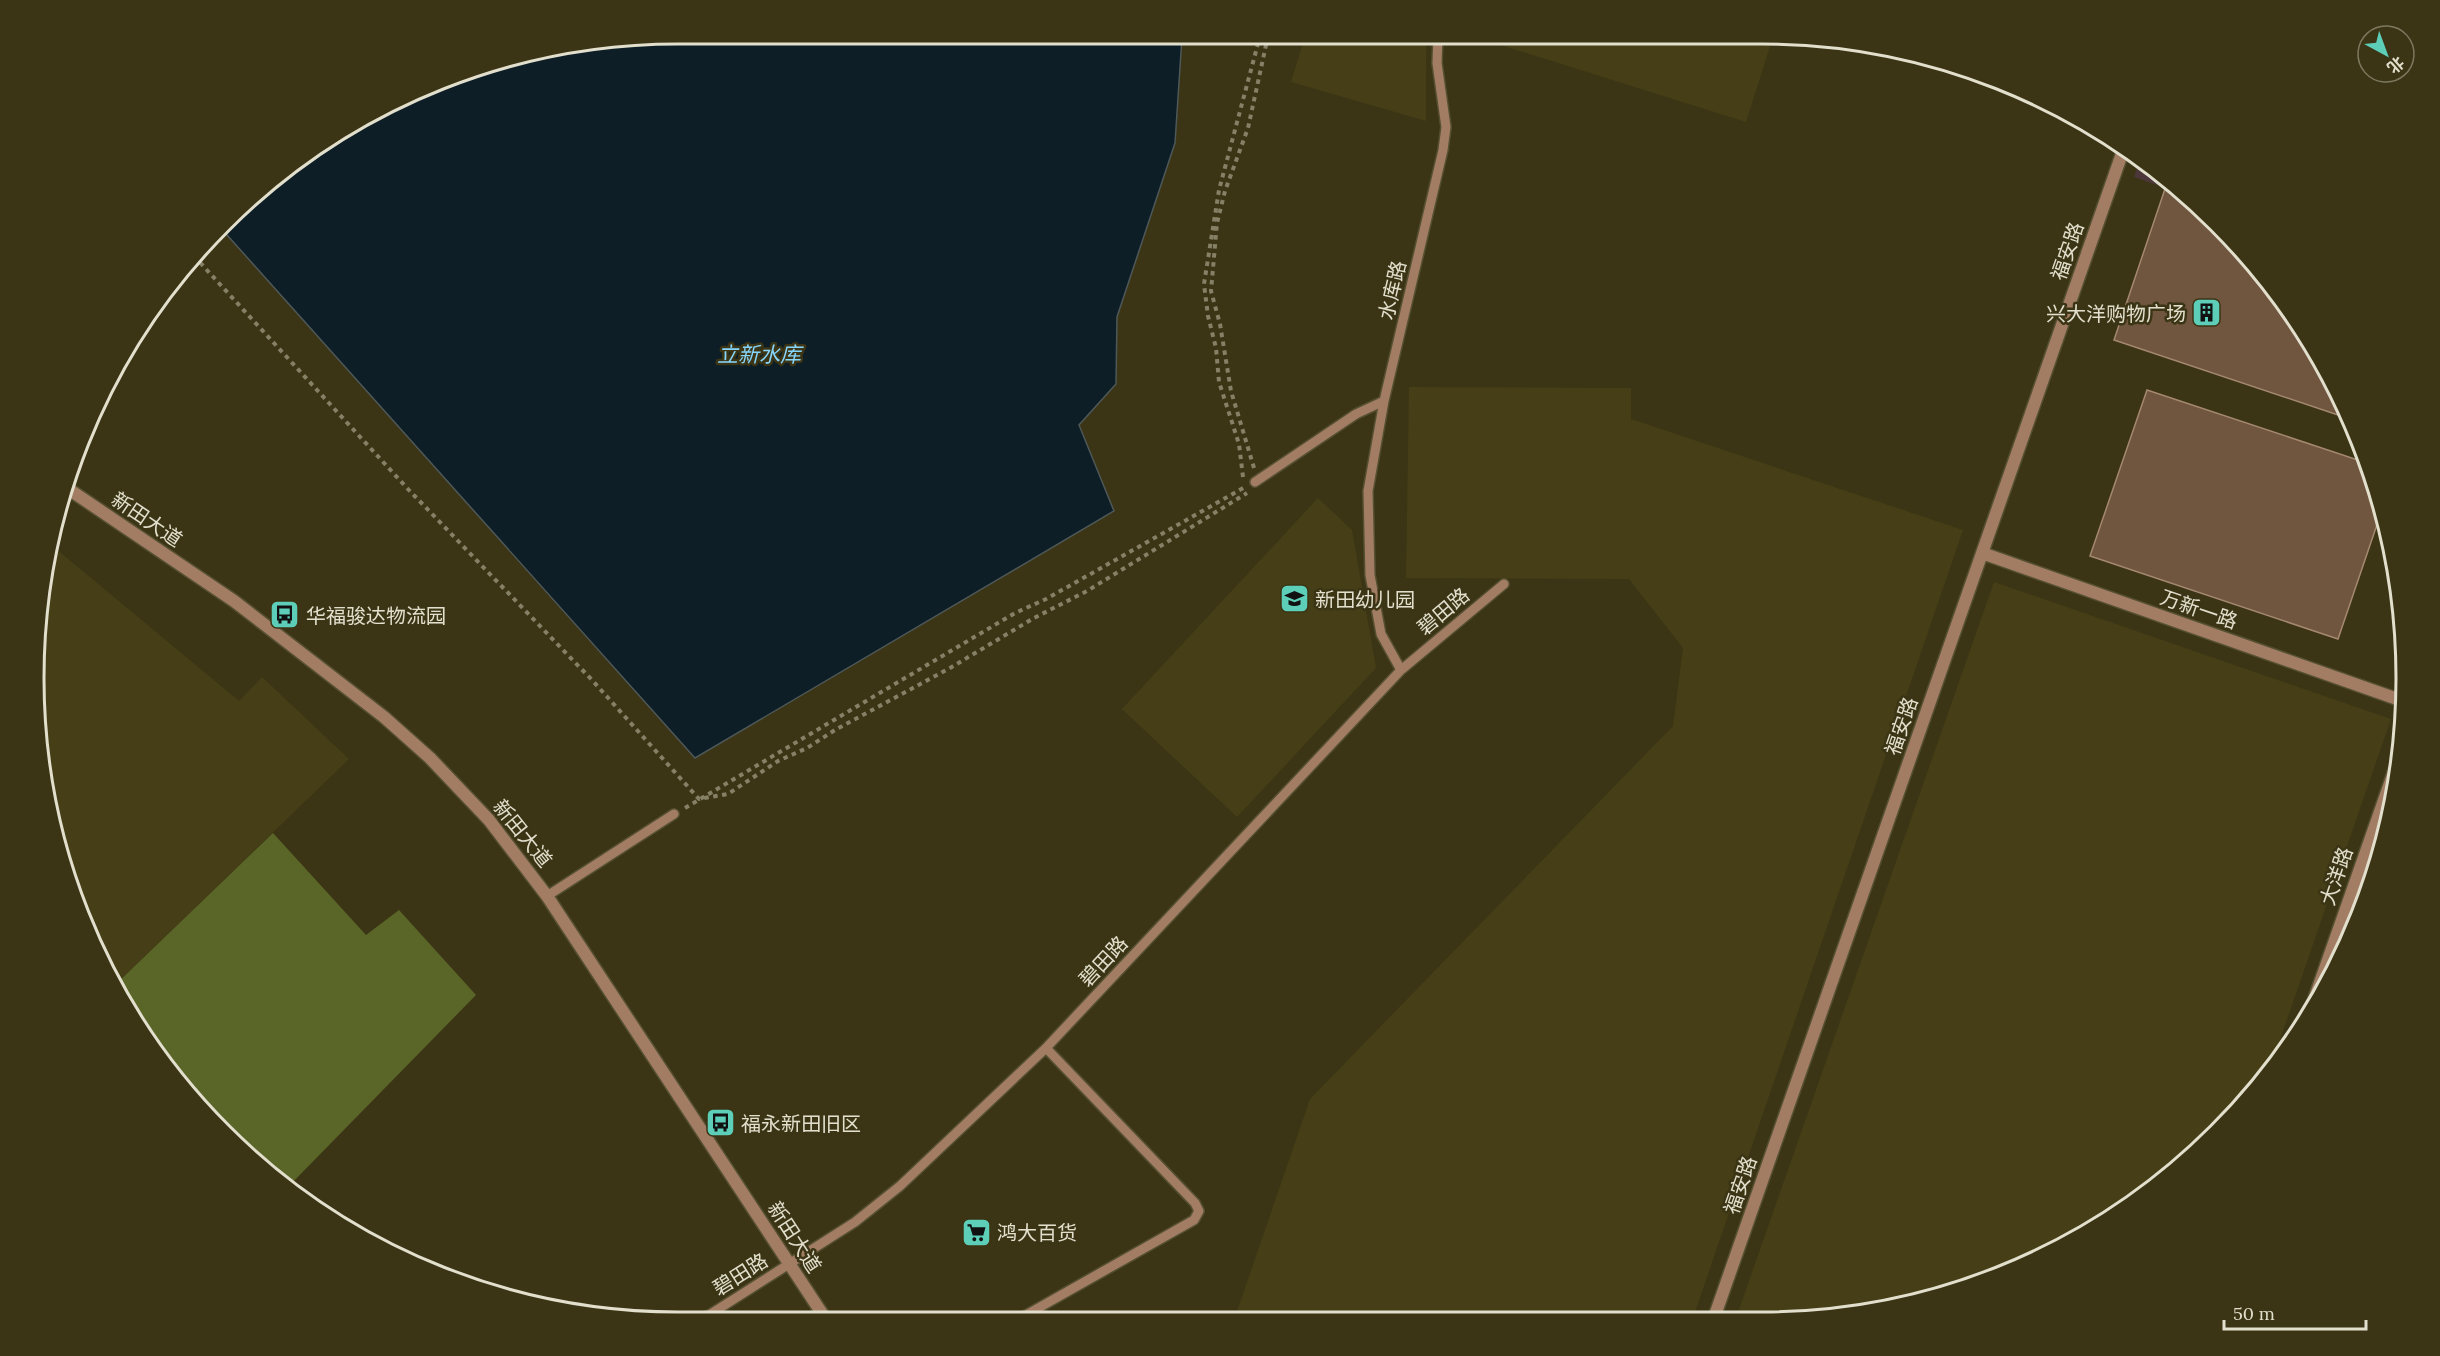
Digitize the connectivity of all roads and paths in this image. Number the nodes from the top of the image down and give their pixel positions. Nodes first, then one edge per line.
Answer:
1 (1258, 43) edge
2 (1266, 43) edge
3 (1438, 43) edge
4 (2122, 155) edge
5 (199, 262) edge
6 (1384, 401) junction
7 (1255, 482) junction
8 (1246, 487) junction
9 (72, 491) edge
10 (1982, 554) junction
11 (1504, 584) dead end
12 (1401, 670) junction
13 (2396, 698) edge
14 (699, 799) junction
15 (2385, 799) edge
16 (674, 814) joint
17 (547, 896) junction
18 (2324, 972) edge
19 (1046, 1048) junction
20 (789, 1264) junction
21 (711, 1312) edge
22 (821, 1312) edge
23 (1031, 1312) edge
24 (1716, 1312) edge

1 - 8 path
2 - 7 path
3 - 6 lane, 水库路
4 - 10 street, 福安路
5 - 14 path
6 - 7 lane
6 - 12 lane, 水库路
7 - 8 path
8 - 14 path
8 - 14 path
9 - 17 street, 新田大道
10 - 13 street, 万新一路
10 - 24 street, 福安路
11 - 12 lane, 碧田路
12 - 19 lane, 碧田路
14 - 16 path
15 - 18 street, 大洋路
16 - 17 lane
17 - 20 street, 新田大道
19 - 20 lane, 碧田路
19 - 23 lane
20 - 21 lane, 碧田路
20 - 22 street, 新田大道

